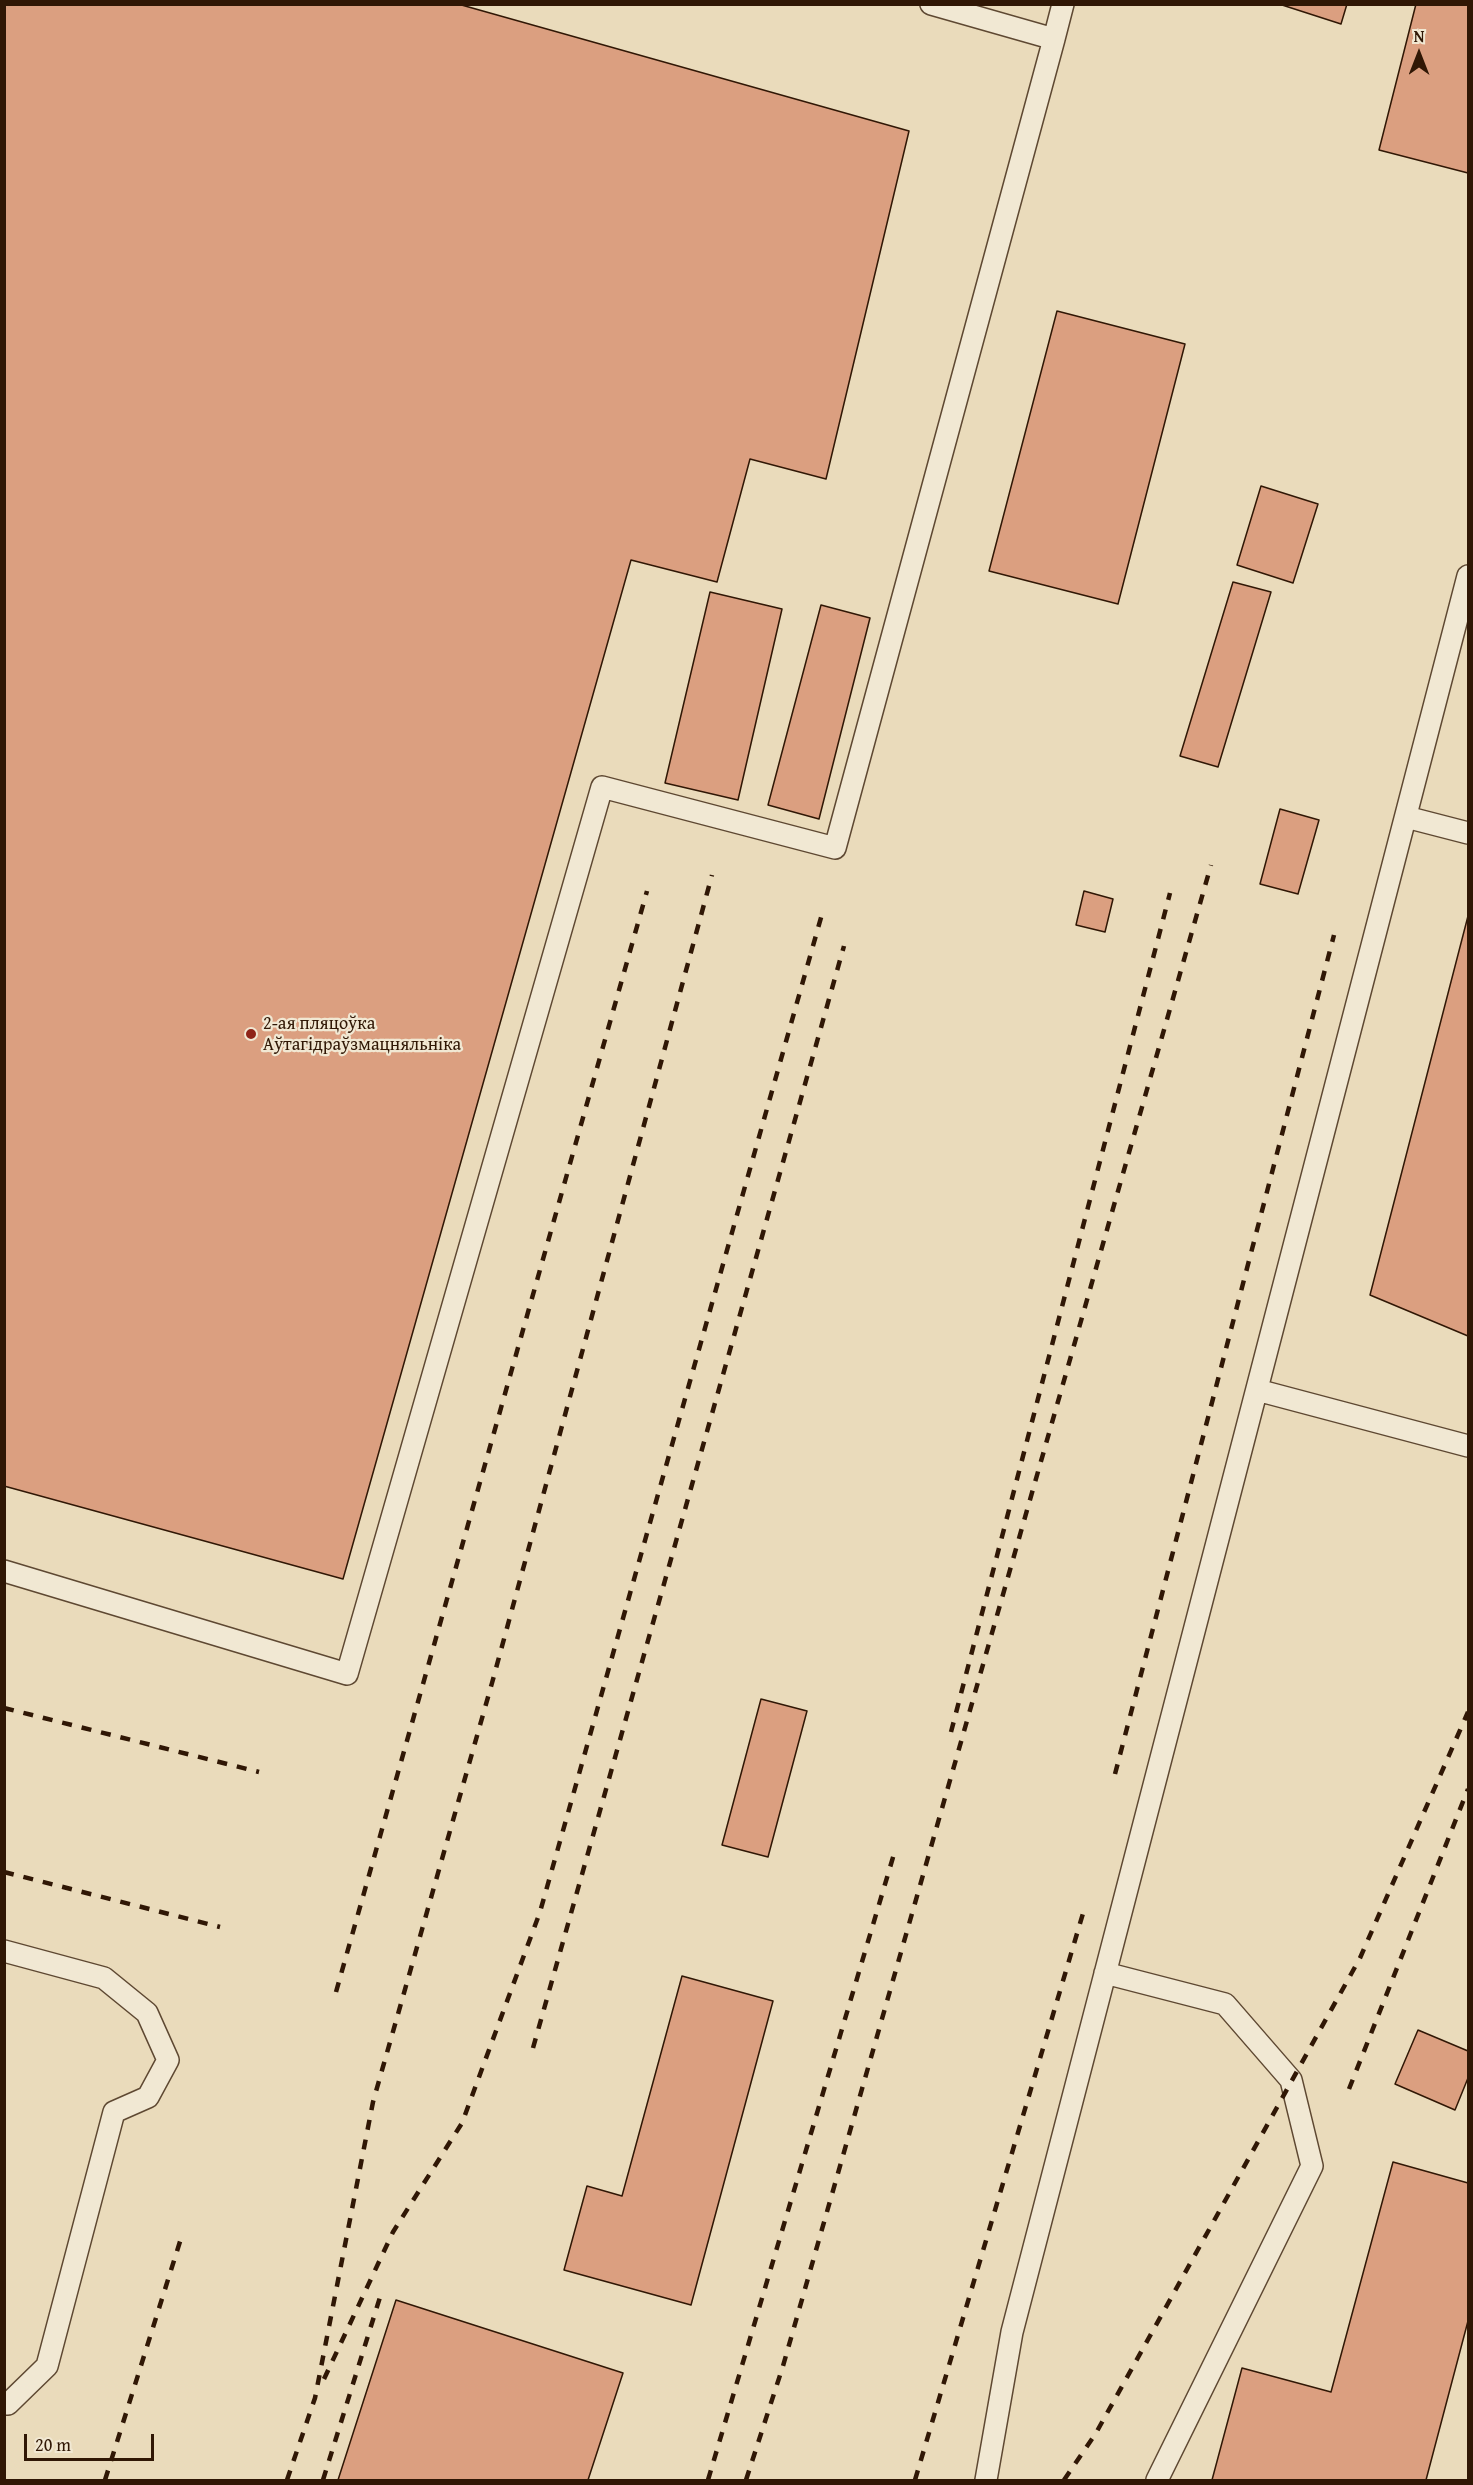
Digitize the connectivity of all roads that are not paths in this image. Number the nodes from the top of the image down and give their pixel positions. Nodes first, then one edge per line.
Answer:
1 (931, 4) edge
2 (1064, 4) edge
3 (1054, 39) junction
4 (1468, 576) edge
5 (1406, 817) junction
6 (1468, 833) edge
7 (1257, 1390) junction
8 (1468, 1446) edge
9 (4, 1571) edge
10 (4, 1951) edge
11 (1105, 1973) junction
12 (4, 2404) edge
13 (986, 2481) edge
14 (1157, 2481) edge

1 - 3 lane
2 - 3 lane
3 - 9 lane
4 - 5 lane
5 - 6 lane
5 - 7 lane
7 - 8 lane
7 - 11 lane
10 - 12 lane
11 - 13 lane
11 - 14 lane

